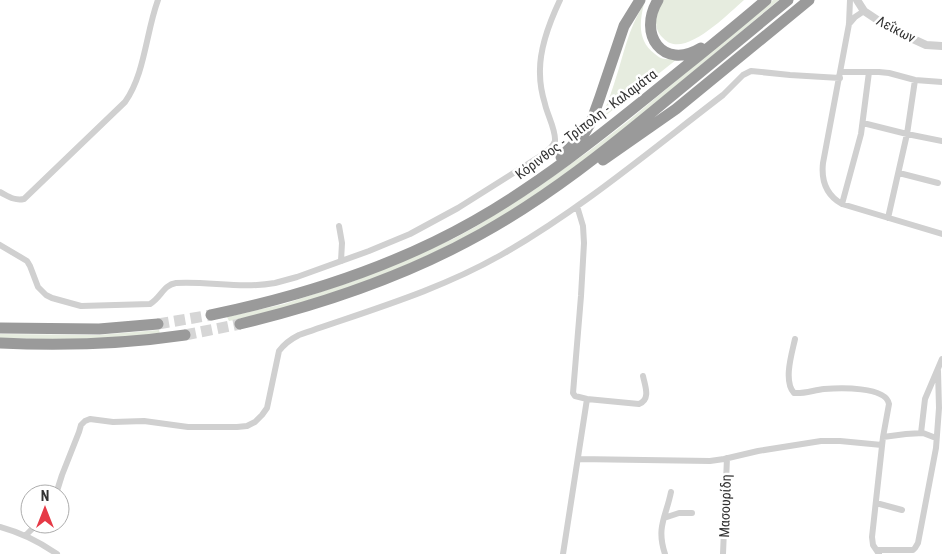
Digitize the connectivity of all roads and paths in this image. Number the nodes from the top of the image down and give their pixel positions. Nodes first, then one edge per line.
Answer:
1 (158, 0) edge
2 (560, 0) edge
3 (640, 0) edge
4 (658, 0) edge
5 (766, 0) edge
6 (788, 0) edge
7 (808, 0) edge
8 (850, 0) edge
9 (857, 0) edge
10 (864, 11) junction
11 (744, 19) junction
12 (850, 24) junction
13 (942, 46) edge
14 (869, 72) junction
15 (840, 75) junction
16 (915, 80) junction
17 (942, 82) edge
18 (863, 123) junction
19 (907, 134) junction
20 (942, 141) edge
21 (899, 173) junction
22 (938, 183) dead end
23 (0, 192) edge
24 (842, 204) junction
25 (577, 206) junction
26 (497, 208) junction
27 (888, 218) junction
28 (505, 220) junction
29 (339, 226) dead end
30 (942, 234) edge
31 (0, 245) edge
32 (341, 261) junction
33 (212, 315) tunnel mouth
34 (158, 324) tunnel mouth
35 (240, 324) tunnel mouth
36 (0, 328) edge
37 (185, 335) tunnel mouth
38 (795, 339) dead end
39 (0, 343) edge
40 (942, 359) edge
41 (938, 371) junction
42 (643, 376) dead end
43 (587, 399) junction
44 (921, 433) junction
45 (883, 437) junction
46 (936, 438) junction
47 (882, 445) junction
48 (939, 448) edge
49 (727, 458) junction
50 (578, 459) junction
51 (59, 484) edge
52 (671, 492) dead end
53 (876, 503) junction
54 (902, 510) dead end
55 (692, 513) dead end
56 (664, 518) junction
57 (0, 527) edge
58 (26, 535) joint
59 (878, 552) edge
60 (57, 554) edge
61 (563, 554) edge
62 (664, 554) edge
63 (723, 554) edge

1 - 23 street
2 - 32 street
3 - 26 highway
4 - 11 highway
5 - 11 highway, Κόρινθος - Τρίπολη - Καλαμάτα
6 - 28 highway
7 - 28 highway
8 - 12 street
9 - 10 street, Λεΐκων
10 - 12 street
10 - 13 street, Λεΐκων
11 - 26 highway, Κόρινθος - Τρίπολη - Καλαμάτα
12 - 15 street
14 - 15 street
14 - 16 street
14 - 18 street
15 - 24 street
15 - 25 street
16 - 17 street
16 - 19 street
18 - 19 street
18 - 24 street
19 - 20 street
19 - 21 street
21 - 22 street
21 - 27 street
24 - 27 street
25 - 43 street
25 - 51 street
26 - 33 highway, Κόρινθος - Τρίπολη - Καλαμάτα
27 - 30 street
28 - 35 highway
29 - 32 street
31 - 32 street
34 - 36 highway
37 - 39 highway
38 - 45 street
40 - 41 street
41 - 44 street
41 - 46 street
42 - 43 street
43 - 50 street
44 - 45 street
44 - 46 street
45 - 47 street
46 - 48 street
47 - 49 street
47 - 53 street
48 - 59 street
49 - 50 street
49 - 63 street, Μασουρίδη
50 - 61 street
52 - 56 street
53 - 54 street
53 - 59 street
55 - 56 street
56 - 62 street
57 - 58 street
58 - 60 street

